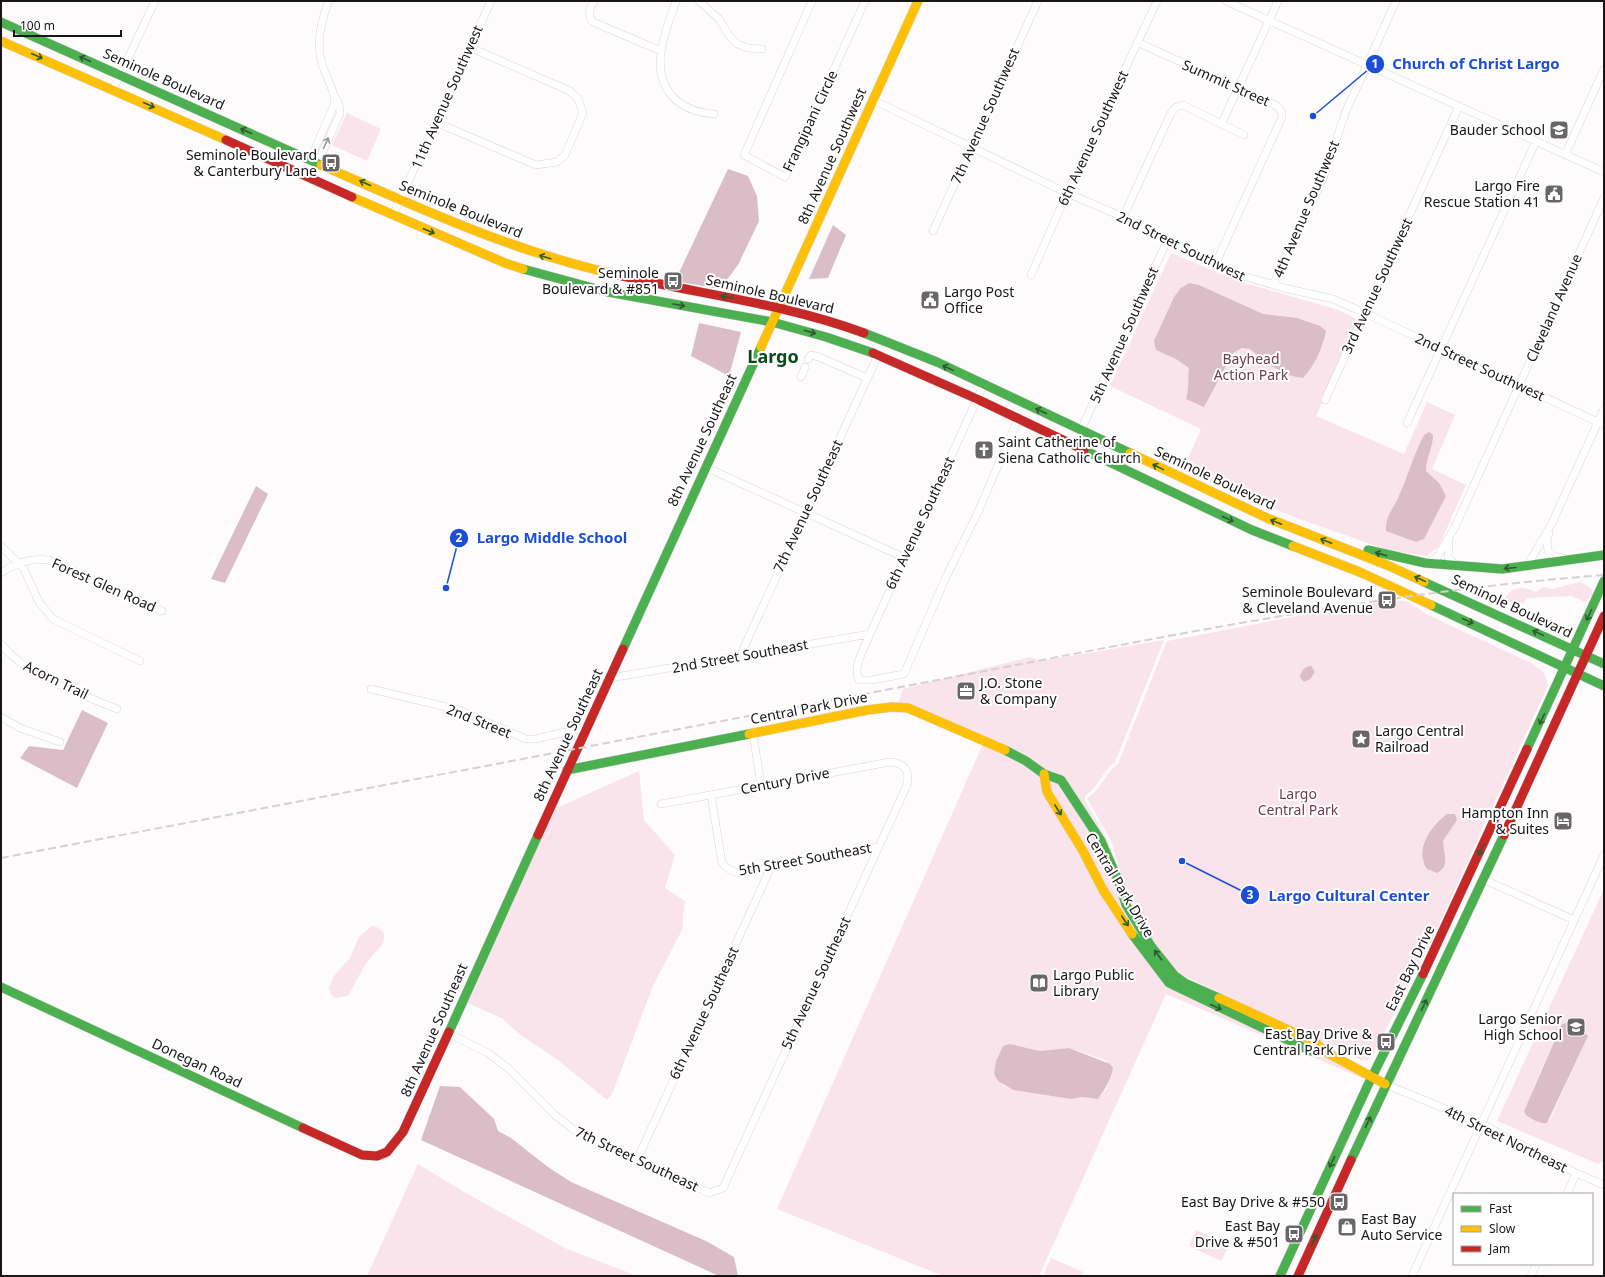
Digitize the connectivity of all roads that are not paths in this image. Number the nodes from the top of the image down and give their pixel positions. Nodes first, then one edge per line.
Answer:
1 (155, 1) edge
2 (330, 1) edge
3 (491, 1) edge
4 (594, 1) edge
5 (676, 1) edge
6 (699, 1) edge
7 (812, 1) edge
8 (865, 1) edge
9 (918, 1) edge
10 (1038, 1) edge
11 (1157, 1) edge
12 (1226, 1) edge
13 (1278, 1) edge
14 (1396, 1) edge
15 (1270, 20) junction
16 (1, 22) edge
17 (1, 41) edge
18 (1137, 42) junction
19 (469, 47) junction
20 (762, 49) dead end
21 (661, 51) junction
22 (1368, 65) junction
23 (1604, 69) edge
24 (120, 75) junction
25 (1238, 89) junction
26 (113, 90) junction
27 (873, 100) junction
28 (1460, 106) junction
29 (714, 114) dead end
30 (435, 122) junction
31 (1222, 123) junction
32 (1244, 135) dead end
33 (1536, 141) junction
34 (972, 146) junction
35 (1566, 155) junction
36 (314, 161) junction
37 (1604, 172) edge
38 (307, 177) junction
39 (1067, 193) junction
40 (1604, 198) edge
41 (400, 199) junction
42 (393, 215) junction
43 (1123, 217) junction
44 (933, 231) dead end
45 (1167, 240) junction
46 (1215, 265) junction
47 (1031, 275) dead end
48 (1273, 285) junction
49 (779, 307) junction
50 (1366, 312) junction
51 (772, 322) junction
52 (1441, 349) junction
53 (878, 355) junction
54 (808, 359) dead end
55 (805, 367) dead end
56 (801, 377) dead end
57 (867, 378) junction
58 (984, 384) junction
59 (1519, 386) junction
60 (977, 399) junction
61 (1325, 400) dead end
62 (1604, 409) edge
63 (1018, 419) junction
64 (1408, 423) dead end
65 (1601, 423) edge
66 (1081, 430) junction
67 (1072, 445) junction
68 (705, 467) junction
69 (1200, 488) junction
70 (1193, 502) junction
71 (804, 512) junction
72 (1552, 523) junction
73 (1451, 535) junction
74 (1312, 536) junction
75 (1, 546) edge
76 (1341, 547) junction
77 (1306, 552) junction
78 (1604, 555) edge
79 (903, 557) junction
80 (1569, 560) junction
81 (19, 563) junction
82 (1425, 563) junction
83 (1457, 565) junction
84 (1527, 566) junction
85 (1, 573) edge
86 (1604, 581) edge
87 (162, 611) dead end
88 (1604, 616) edge
89 (870, 634) junction
90 (1, 644) edge
91 (1573, 649) junction
92 (1586, 655) junction
93 (740, 656) junction
94 (140, 661) dead end
95 (1604, 664) edge
96 (1565, 668) junction
97 (1578, 673) junction
98 (610, 678) junction
99 (1604, 686) edge
100 (371, 689) dead end
101 (117, 709) dead end
102 (1, 717) edge
103 (588, 727) junction
104 (752, 734) junction
105 (60, 742) dead end
106 (906, 769) joint
107 (567, 770) junction
108 (1044, 774) junction
109 (761, 785) junction
110 (711, 795) junction
111 (661, 804) dead end
112 (878, 847) junction
113 (1604, 855) edge
114 (771, 867) junction
115 (1483, 879) junction
116 (1574, 920) junction
117 (1, 987) edge
118 (448, 1033) junction
119 (1324, 1051) junction
120 (1373, 1076) junction
121 (1385, 1084) junction
122 (1482, 1124) junction
123 (383, 1156) joint
124 (637, 1160) junction
125 (1576, 1173) junction
126 (1604, 1185) edge
127 (716, 1192) joint
128 (1567, 1193) edge
129 (1536, 1265) edge
130 (1280, 1276) edge
131 (1298, 1276) edge
132 (1412, 1276) edge
133 (1530, 1276) edge

1 - 24 street
2 - 36 street
3 - 19 street, 11th Avenue Southwest
4 - 21 street
5 - 21 street
6 - 20 street
7 - 8 street, Frangipani Circle
9 - 27 main road, 8th Avenue Southwest
10 - 34 street, 7th Avenue Southwest
11 - 18 street, 6th Avenue Southwest
12 - 15 street
13 - 15 street
14 - 22 street, 4th Avenue Southwest
15 - 22 street
15 - 25 street
24 -> 16 main road, Seminole Boulevard
17 -> 26 main road, Seminole Boulevard
18 - 25 street, Summit Street
18 - 39 street, 6th Avenue Southwest
19 - 30 street, 11th Avenue Southwest
19 - 30 street
21 - 29 street
22 - 28 street
22 - 48 street, 4th Avenue Southwest
23 - 35 street
24 - 26 street
36 -> 24 main road, Seminole Boulevard
25 - 31 street
25 - 46 street, Summit Street
26 -> 38 main road, Seminole Boulevard
27 - 34 street, 2nd Street Southwest
27 - 49 main road, 8th Avenue Southwest
28 - 33 street
28 - 50 street, 3rd Avenue Southwest
30 - 41 street, 11th Avenue Southwest
31 - 32 street
31 - 43 street
33 - 35 street
33 - 52 street
34 - 39 street, 2nd Street Southwest
34 - 44 street, 7th Avenue Southwest
35 - 37 street
36 - 38 street
41 -> 36 main road, Seminole Boulevard
38 - 42 main road, Seminole Boulevard
39 - 43 street, 2nd Street Southwest
39 - 47 street, 6th Avenue Southwest
40 - 59 street, Cleveland Avenue
41 - 42 street, 11th Avenue Southwest
49 -> 41 main road, Seminole Boulevard
42 -> 51 main road, Seminole Boulevard
43 - 45 street, 2nd Street Southwest
45 - 46 street, 2nd Street Southwest
45 - 66 street, 5th Avenue Southwest
46 - 48 street, 2nd Street Southwest
48 - 50 street, 2nd Street Southwest
49 - 51 main road, 8th Avenue Southwest
58 -> 49 main road, Seminole Boulevard
50 - 52 street, 2nd Street Southwest
50 - 61 street, 3rd Avenue Southwest
51 -> 53 main road, Seminole Boulevard
51 - 68 main road, 8th Avenue Southeast
52 - 59 street, 2nd Street Southwest
52 - 64 street
53 - 57 street, 7th Avenue Southeast
53 - 60 main road, Seminole Boulevard
54 - 57 street
55 - 56 street
57 - 71 street, 7th Avenue Southeast
58 - 60 street, 6th Avenue Southeast
66 -> 58 main road, Seminole Boulevard
59 - 65 street, 2nd Street Southwest
59 - 73 street, Cleveland Avenue
60 - 63 main road, Seminole Boulevard
60 - 79 street, 6th Avenue Southeast
62 - 65 street
63 - 67 main road, Seminole Boulevard
63 - 89 street, 6th Avenue Southeast
65 - 72 street
66 - 67 main road
69 -> 66 main road, Seminole Boulevard
67 - 70 main road, Seminole Boulevard
68 - 71 street
68 - 98 main road, 8th Avenue Southeast
69 - 70 main road
74 -> 69 main road, Seminole Boulevard
70 -> 77 main road, Seminole Boulevard
71 - 79 street
71 - 93 street, 7th Avenue Southeast
72 - 80 street
72 - 84 street
73 - 82 street, Cleveland Avenue
73 - 83 street
76 -> 74 main road, Seminole Boulevard
74 - 77 main road
75 - 81 street
82 -> 76 main road
91 -> 76 main road, Seminole Boulevard
77 -> 96 main road, Seminole Boulevard
78 - 80 main road
79 - 89 street, 6th Avenue Southeast
80 - 84 main road
81 - 85 street, Forest Glen Road
81 - 87 street, Forest Glen Road
81 - 94 street
82 - 83 main road
84 -> 83 main road
86 -> 91 main road, East Bay Drive
88 - 92 main road, East Bay Drive
89 - 93 street, 2nd Street Southeast
90 - 101 street, Acorn Trail
91 - 92 main road, Seminole Boulevard
91 - 96 main road, East Bay Drive
92 - 95 main road, Seminole Boulevard
92 - 97 main road, East Bay Drive
93 - 98 street, 2nd Street Southeast
96 - 97 main road, Seminole Boulevard
96 -> 120 main road, East Bay Drive
97 - 99 main road, Seminole Boulevard
97 - 115 main road, East Bay Drive
98 - 103 main road, 8th Avenue Southeast
100 - 103 street, 2nd Street
102 - 105 street
103 - 107 main road, 8th Avenue Southeast
104 - 107 main road, Central Park Drive
104 - 108 main road, Central Park Drive
104 - 109 street
106 - 109 street, Century Drive
106 - 112 street, 5th Avenue Southeast
107 - 118 main road, 8th Avenue Southeast
119 -> 108 main road, Central Park Drive
108 -> 119 main road, Central Park Drive
109 - 110 street, Century Drive
110 - 111 street, Century Drive
110 - 114 street, 5th Street Southeast
112 - 114 street, 5th Street Southeast
112 - 127 street, 5th Avenue Southeast
113 - 116 street
114 - 124 street, 6th Avenue Southeast
115 - 116 street
121 -> 115 main road, East Bay Drive
116 - 122 street
117 - 123 main road, Donegan Road
118 - 123 main road, 8th Avenue Southeast
118 - 124 street, 7th Street Southeast
119 - 120 main road, Central Park Drive
120 - 121 main road, Central Park Drive
120 -> 130 main road, East Bay Drive
121 - 122 street, 4th Street Northeast
131 -> 121 main road, East Bay Drive
122 - 125 street, 4th Street Northeast
122 - 132 street
124 - 127 street, 7th Street Southeast
125 - 126 street, 4th Street Northeast
125 - 128 street
129 - 133 street

